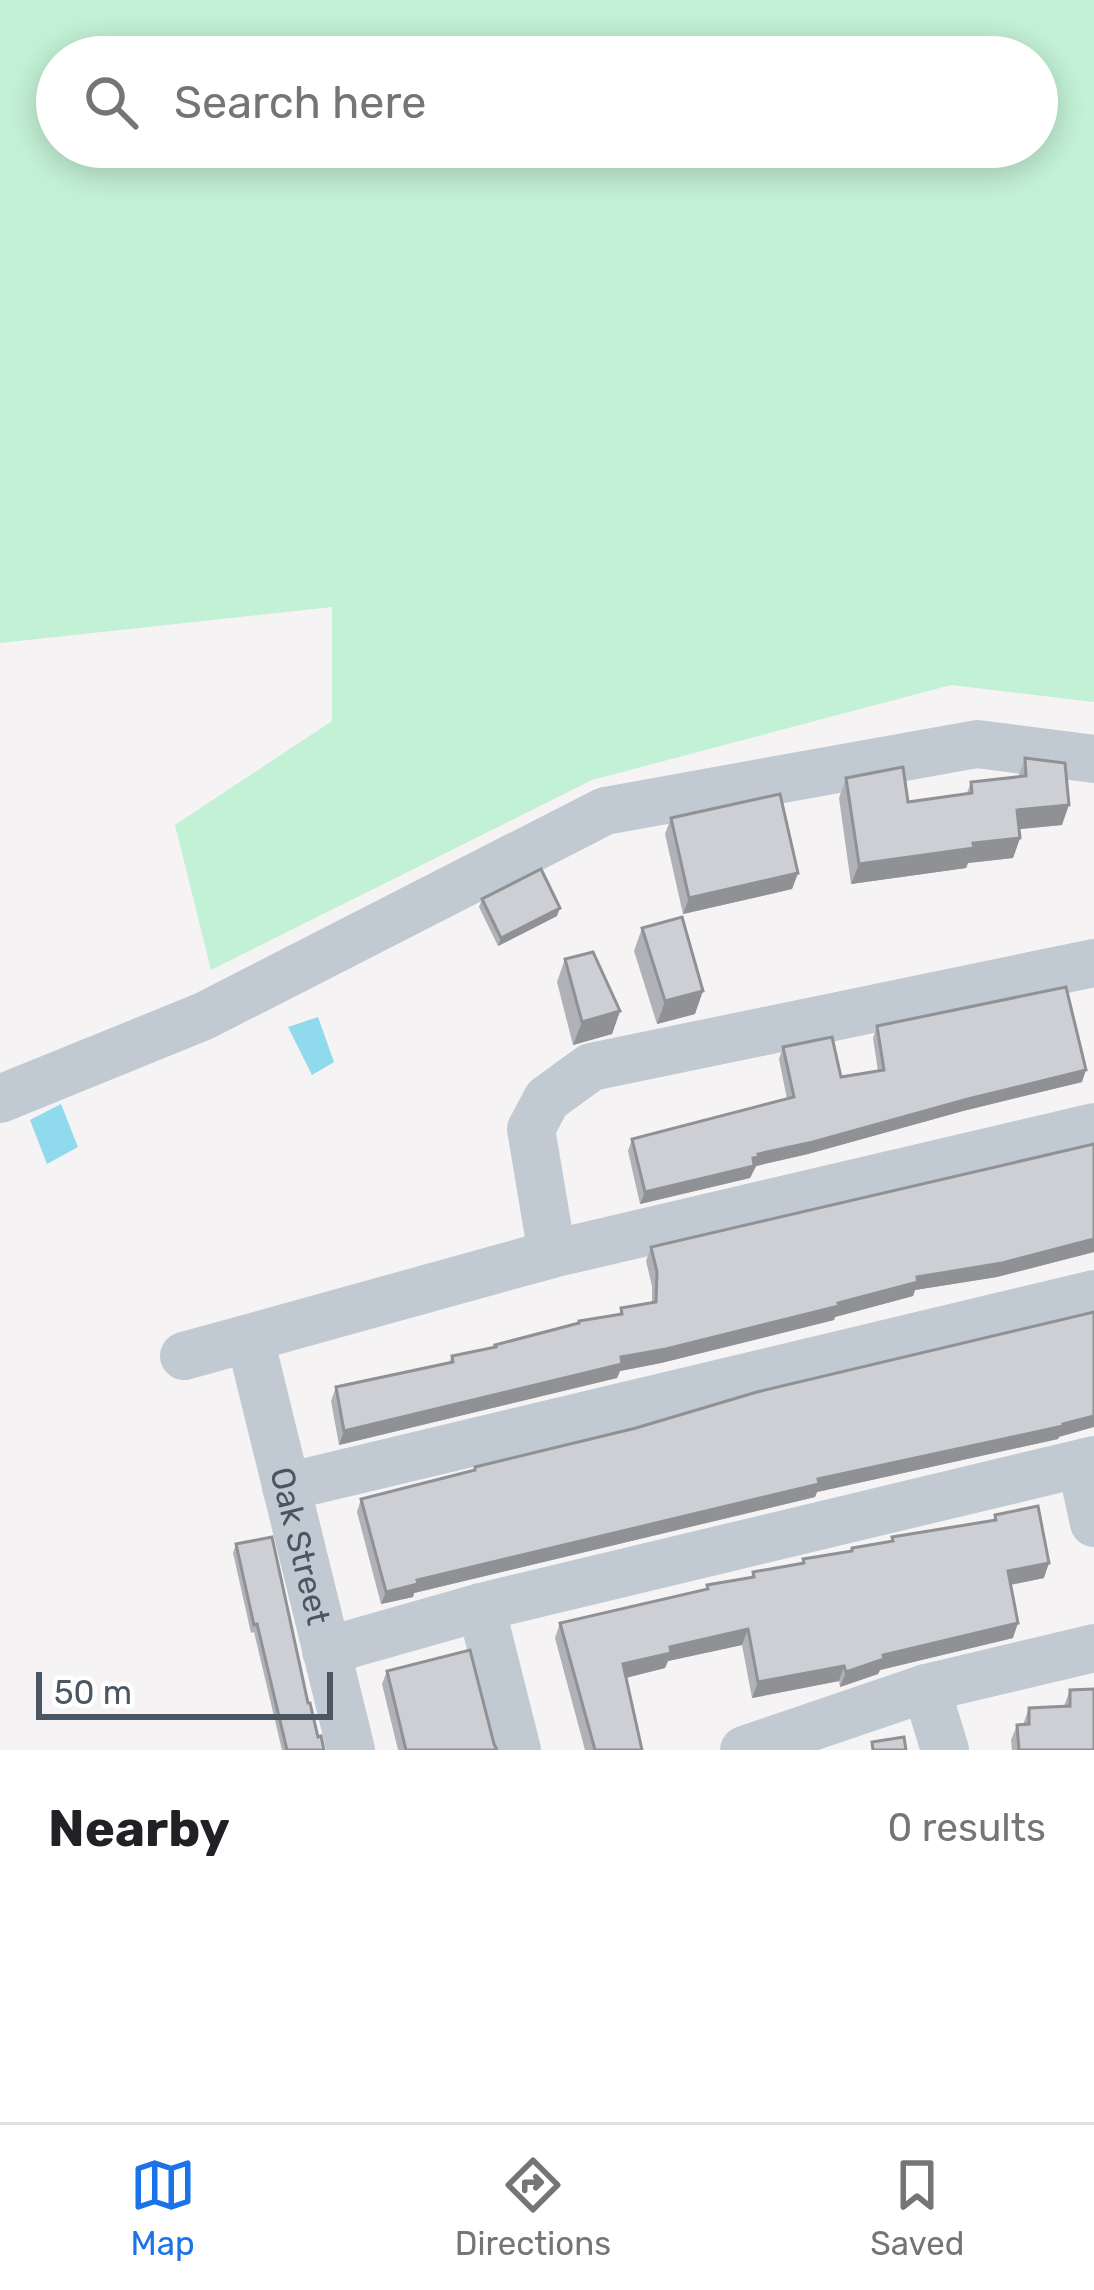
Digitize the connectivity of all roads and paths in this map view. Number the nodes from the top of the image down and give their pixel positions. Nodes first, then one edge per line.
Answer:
1 (1094, 759) edge
2 (1094, 963) edge
3 (0, 1099) edge
4 (1094, 1127) edge
5 (552, 1254) junction
6 (1094, 1294) edge
7 (250, 1339) junction
8 (184, 1356) dead end
9 (1087, 1462) edge
10 (286, 1487) junction
11 (1094, 1523) edge
12 (481, 1607) junction
13 (1094, 1648) edge
14 (326, 1651) junction
15 (926, 1688) junction
16 (351, 1750) edge
17 (517, 1750) edge
18 (744, 1750) edge
19 (945, 1750) edge

1 - 3 street
2 - 5 street
4 - 5 street
5 - 7 street
6 - 10 street
7 - 8 street
7 - 10 street, Oak Street
9 - 11 street
9 - 12 street
10 - 14 street, Oak Street
12 - 14 street
12 - 17 street
13 - 15 street
14 - 16 street, Oak Street
15 - 18 street
15 - 19 street

